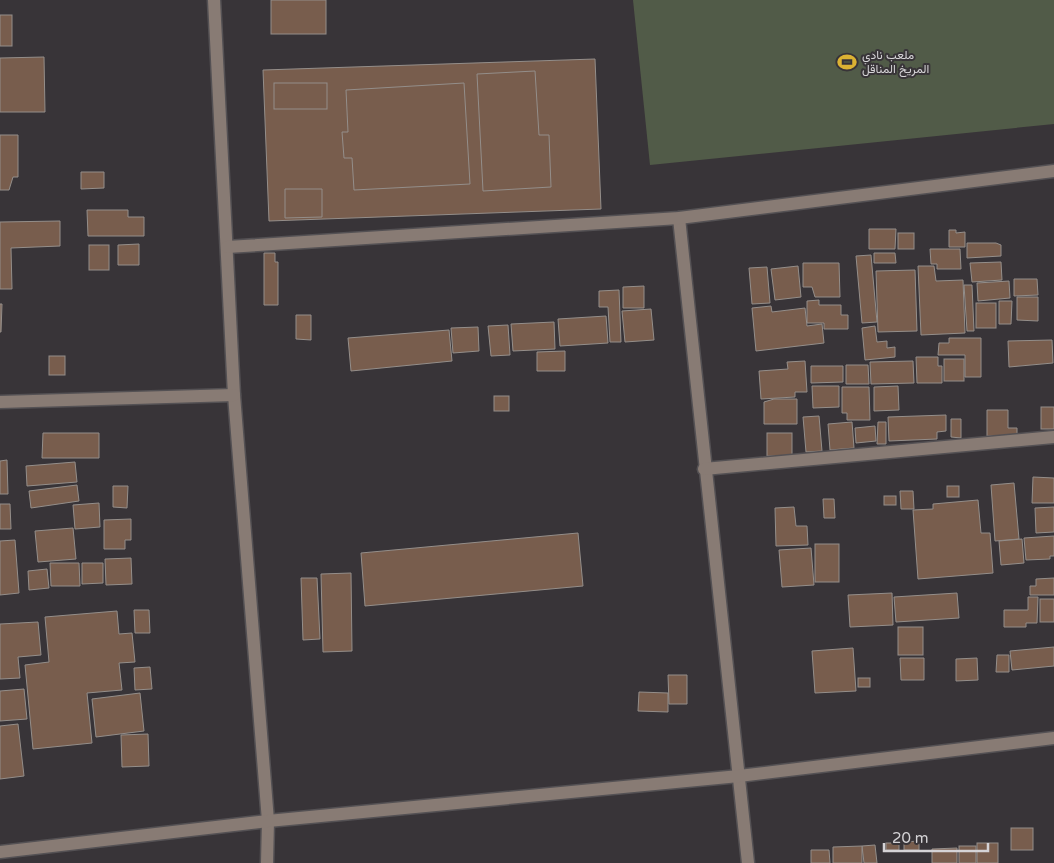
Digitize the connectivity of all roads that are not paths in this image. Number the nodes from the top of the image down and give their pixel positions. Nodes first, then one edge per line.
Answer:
1 (214, 0) edge
2 (1054, 171) edge
3 (678, 218) junction
4 (227, 247) junction
5 (234, 395) junction
6 (0, 402) edge
7 (1054, 437) edge
8 (704, 468) junction
9 (1054, 738) edge
10 (739, 776) junction
11 (268, 822) junction
12 (0, 852) edge
13 (267, 863) edge
14 (748, 863) edge

1 - 4 street
2 - 3 street
3 - 4 street
3 - 8 street
4 - 5 street
5 - 6 street
5 - 11 street
7 - 8 street
8 - 10 street
9 - 10 street
10 - 11 street
10 - 14 street
11 - 12 street
11 - 13 street

